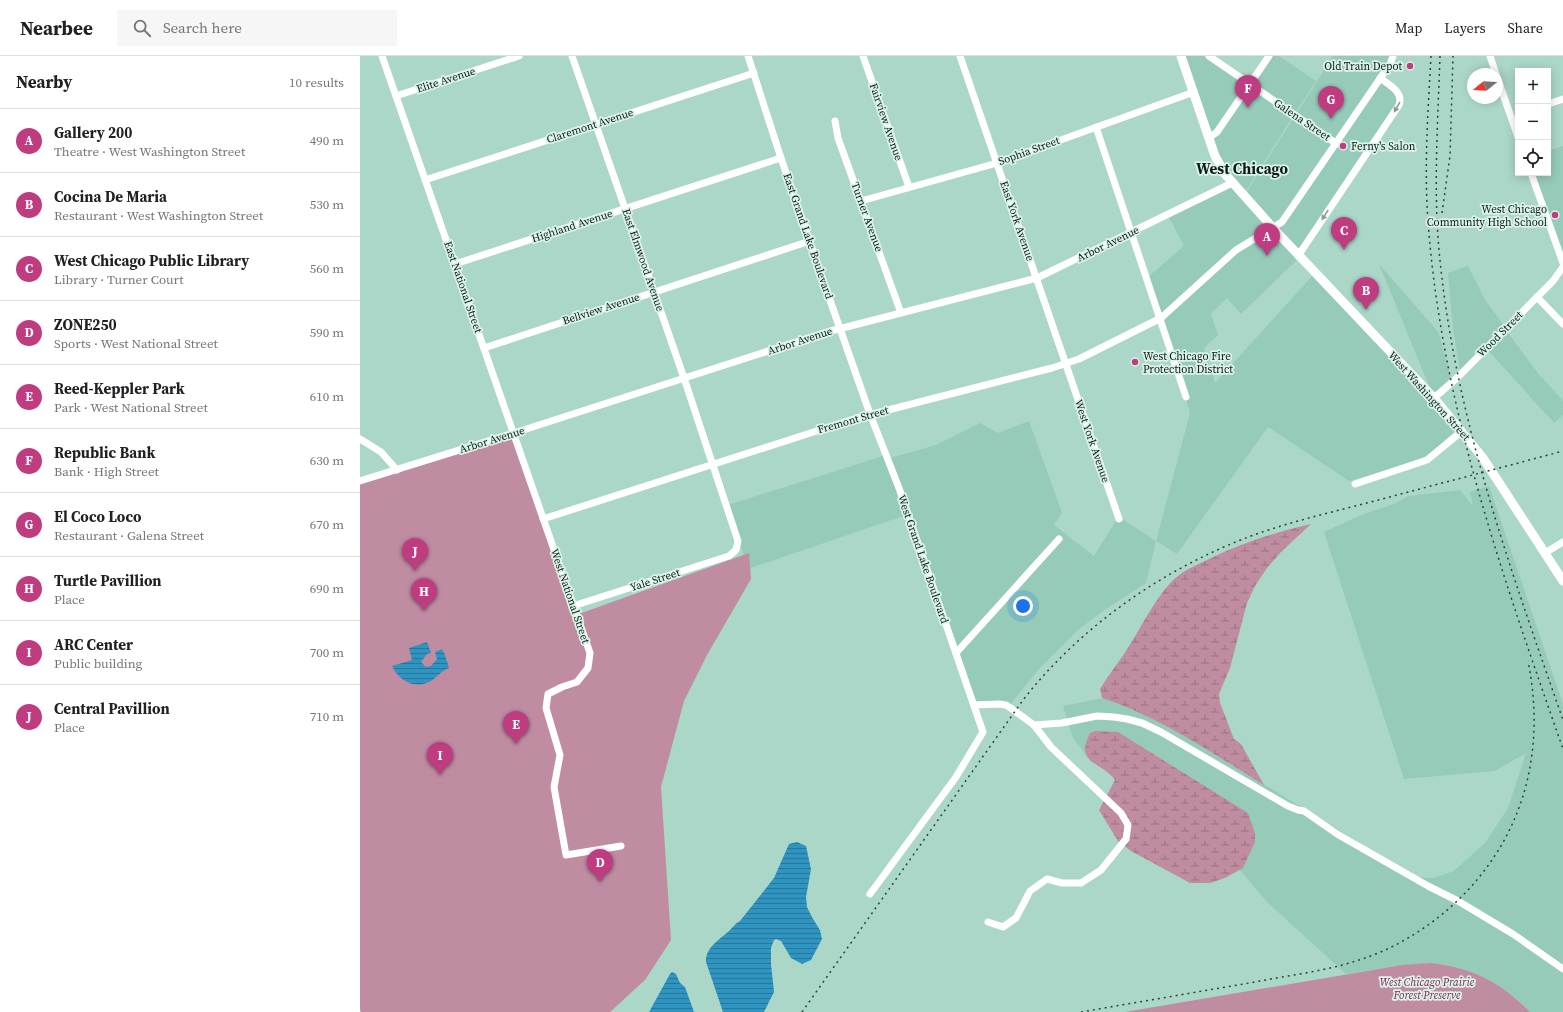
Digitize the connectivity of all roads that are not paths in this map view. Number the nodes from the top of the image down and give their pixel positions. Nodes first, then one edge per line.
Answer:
1 (382, 56) edge
2 (519, 56) edge
3 (572, 56) edge
4 (748, 56) edge
5 (863, 56) edge
6 (960, 56) edge
7 (1181, 56) edge
8 (1208, 56) edge
9 (1269, 56) edge
10 (1393, 56) edge
11 (1490, 56) edge
12 (1494, 68) edge
13 (754, 73) junction
14 (1380, 78) junction
15 (1250, 84) junction
16 (1194, 92) junction
17 (1503, 95) edge
18 (396, 96) junction
19 (1563, 99) edge
20 (1551, 103) edge
21 (1515, 114) edge
22 (1510, 115) junction
23 (835, 121) dead end
24 (596, 124) junction
25 (1096, 127) junction
26 (1515, 129) edge
27 (1209, 138) junction
28 (1337, 144) junction
29 (781, 158) junction
30 (997, 163) junction
31 (1532, 176) edge
32 (425, 180) junction
33 (1232, 184) junction
34 (909, 187) junction
35 (861, 201) junction
36 (625, 208) junction
37 (1273, 228) junction
38 (1131, 232) junction
39 (810, 241) junction
40 (1298, 256) junction
41 (1563, 263) edge
42 (455, 264) junction
43 (1563, 268) edge
44 (1036, 278) junction
45 (654, 292) junction
46 (1537, 297) junction
47 (900, 313) junction
48 (1161, 318) junction
49 (1563, 324) edge
50 (840, 328) junction
51 (484, 348) junction
52 (1066, 363) junction
53 (684, 378) junction
54 (1186, 397) dead end
55 (1434, 398) junction
56 (870, 414) junction
57 (1461, 432) junction
58 (514, 433) junction
59 (360, 439) edge
60 (713, 464) junction
61 (397, 470) junction
62 (360, 481) edge
63 (1356, 484) dead end
64 (543, 519) junction
65 (1119, 519) dead end
66 (1059, 539) dead end
67 (1563, 542) edge
68 (736, 550) joint
69 (1545, 553) junction
70 (1563, 581) edge
71 (573, 606) junction
72 (956, 652) junction
73 (974, 705) junction
74 (1034, 725) junction
75 (621, 846) dead end
76 (870, 894) dead end
77 (988, 922) dead end
78 (1563, 969) edge

1 - 18 street, East National Street
2 - 18 street, Elite Avenue
3 - 24 street, East Elmwood Avenue
4 - 13 street, East Grand Lake Boulevard
5 - 34 street, Fairview Avenue
6 - 30 street, East York Avenue
7 - 16 main road, West Washington Street
8 - 15 street, Galena Street
9 - 15 street
10 - 14 street, Fremont Street
11 - 12 street
13 - 24 street, Claremont Avenue
13 - 29 street, East Grand Lake Boulevard
14 - 28 street, Fremont Street
14 -> 40 street
15 - 27 street
15 - 28 street, Galena Street
16 - 25 street, Sophia Street
16 - 27 main road, West Washington Street
17 - 22 street
18 - 32 street, East National Street
19 - 20 street
21 - 22 street
22 - 26 street
23 - 35 street, Turner Avenue
24 - 32 street, Claremont Avenue
24 - 36 street, East Elmwood Avenue
25 - 30 street, Sophia Street
25 - 38 street
27 - 33 main road, West Washington Street
28 - 37 street, Fremont Street
29 - 36 street, Highland Avenue
29 - 39 street, East Grand Lake Boulevard
30 - 34 street, Sophia Street
30 - 44 street, East York Avenue
31 - 41 street
32 - 42 street, East National Street
33 - 37 main road, West Washington Street
33 - 38 street, Arbor Avenue
34 - 35 street, Sophia Street
35 - 47 street, Turner Avenue
36 - 42 street, Highland Avenue
36 - 45 street, East Elmwood Avenue
37 - 40 main road, West Washington Street
37 - 48 street, Fremont Street
38 - 44 street, Arbor Avenue
38 - 48 street
39 - 45 street, Bellview Avenue
39 - 50 street, East Grand Lake Boulevard
40 - 55 main road, West Washington Street
42 - 51 street, East National Street
43 - 46 street, Wood Street
44 - 47 street, Arbor Avenue
44 - 52 street, East York Avenue
45 - 51 street, Bellview Avenue
45 - 53 street, East Elmwood Avenue
46 - 49 street
46 - 55 street, Wood Street
47 - 50 street, Arbor Avenue
48 - 52 street, Fremont Street
48 - 54 street
50 - 53 street, Arbor Avenue
50 - 56 street, East Grand Lake Boulevard
51 - 58 street, East National Street
52 - 56 street, Fremont Street
52 - 65 street, West York Avenue
53 - 58 street, Arbor Avenue
53 - 60 street, East Elmwood Avenue
55 - 57 main road, West Washington Street
56 - 60 street, Fremont Street
56 - 72 street, West Grand Lake Boulevard
57 - 63 street
57 - 69 main road, West Washington Street
58 - 61 street, Arbor Avenue
58 - 64 street, East National Street
59 - 61 street
60 - 64 street, Fremont Street
60 - 68 street, East Elmwood Avenue
61 - 62 street, Arbor Avenue
64 - 71 street, West National Street
66 - 72 street
67 - 69 street
68 - 71 street, Yale Street
69 - 70 main road, West Washington Street
71 - 75 street, West National Street
72 - 73 street, West Grand Lake Boulevard
73 - 74 street
73 - 76 street, West Grand Lake Boulevard
74 - 77 street
74 - 78 street

